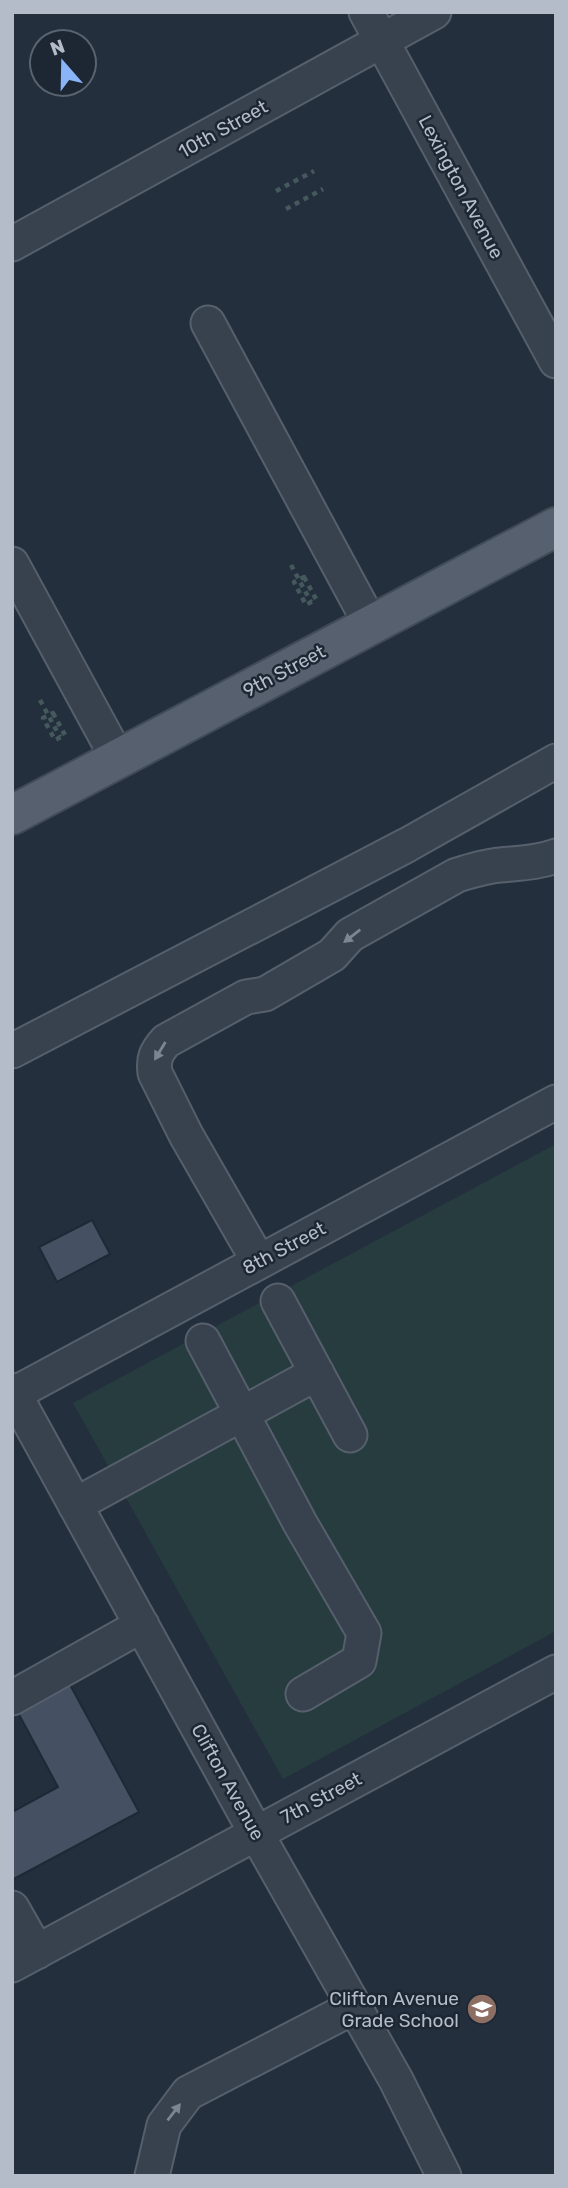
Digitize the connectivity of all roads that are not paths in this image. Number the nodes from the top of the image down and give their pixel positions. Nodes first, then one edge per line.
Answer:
1 (366, 12) edge
2 (434, 12) edge
3 (382, 41) junction
4 (12, 244) edge
5 (208, 323) dead end
6 (556, 361) edge
7 (556, 527) edge
8 (12, 564) edge
9 (371, 625) junction
10 (118, 759) junction
11 (556, 761) edge
12 (12, 815) edge
13 (556, 856) edge
14 (12, 1051) edge
15 (556, 1102) edge
16 (259, 1262) junction
17 (278, 1301) dead end
18 (203, 1341) dead end
19 (317, 1373) junction
20 (13, 1393) edge
21 (242, 1414) junction
22 (350, 1435) dead end
23 (75, 1505) junction
24 (142, 1625) junction
25 (556, 1672) edge
26 (303, 1694) dead end
27 (12, 1698) edge
28 (256, 1833) junction
29 (12, 1908) edge
30 (24, 1958) edge
31 (354, 2007) junction
32 (152, 2176) edge
33 (444, 2176) edge

1 - 3 street, Lexington Avenue
2 - 3 street, 10th Street
3 - 4 street, 10th Street
3 - 6 street, Lexington Avenue
5 - 9 street
7 - 9 main road, 9th Street
8 - 10 street
9 - 10 main road, 9th Street
10 - 12 main road, 9th Street
11 - 14 street
13 -> 16 street
15 - 16 street, 8th Street
16 - 20 street, 8th Street
17 - 19 street
18 - 21 street
19 - 21 street
19 - 22 street
20 - 23 street, Clifton Avenue
21 - 23 street
21 - 26 street
23 - 24 street, Clifton Avenue
24 - 27 street
24 - 28 street, Clifton Avenue
25 - 28 street, 7th Street
28 - 30 street, 7th Street
28 - 31 street, Clifton Avenue
29 - 30 street
32 -> 31 street
31 - 33 street, Clifton Avenue

